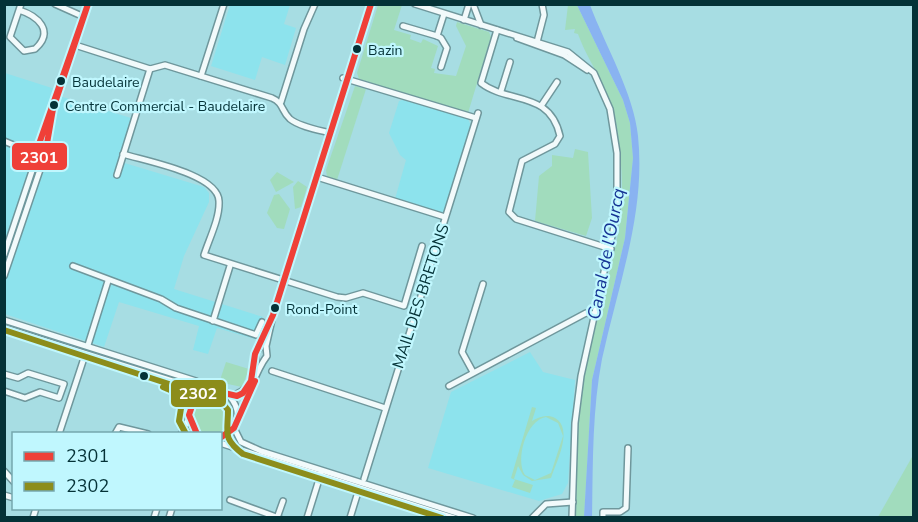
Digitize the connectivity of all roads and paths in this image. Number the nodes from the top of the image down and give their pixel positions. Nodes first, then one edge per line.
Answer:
1 (55, 4) edge
2 (88, 4) edge
3 (224, 4) edge
4 (315, 4) edge
5 (371, 4) edge
6 (414, 4) edge
7 (471, 4) edge
8 (543, 4) edge
9 (20, 7) edge
10 (444, 14) junction
11 (84, 17) junction
12 (464, 20) junction
13 (403, 26) dead end
14 (481, 26) junction
15 (497, 30) junction
16 (514, 35) junction
17 (436, 36) junction
18 (12, 42) junction
19 (537, 42) junction
20 (4, 44) edge
21 (75, 45) junction
22 (510, 62) dead end
23 (441, 67) dead end
24 (150, 69) junction
25 (201, 76) junction
26 (346, 78) junction
27 (599, 81) junction
28 (557, 82) dead end
29 (501, 91) junction
30 (281, 102) junction
31 (541, 106) junction
32 (331, 133) junction
33 (4, 141) edge
34 (40, 153) junction
35 (123, 154) junction
36 (117, 175) dead end
37 (317, 177) junction
38 (445, 217) junction
39 (422, 246) dead end
40 (611, 249) junction
41 (5, 254) edge
42 (73, 266) dead end
43 (230, 266) dead end
44 (4, 276) edge
45 (284, 280) junction
46 (108, 281) junction
47 (483, 284) dead end
48 (594, 314) junction
49 (4, 320) edge
50 (213, 321) junction
51 (262, 322) dead end
52 (4, 328) edge
53 (88, 345) dead end
54 (262, 349) junction
55 (85, 356) dead end
56 (260, 360) junction
57 (272, 371) dead end
58 (473, 372) junction
59 (4, 374) edge
60 (449, 386) dead end
61 (212, 389) junction
62 (4, 391) edge
63 (230, 396) junction
64 (192, 400) junction
65 (385, 408) junction
66 (237, 419) junction
67 (188, 420) junction
68 (234, 428) junction
69 (61, 432) edge
70 (116, 432) edge
71 (142, 432) edge
72 (182, 432) edge
73 (196, 432) edge
74 (222, 437) edge
75 (222, 444) edge
76 (628, 448) dead end
77 (321, 473) junction
78 (364, 479) dead end
79 (358, 492) dead end
80 (230, 500) dead end
81 (283, 501) dead end
82 (573, 502) junction
83 (535, 516) edge
84 (278, 517) edge
85 (307, 518) edge
86 (350, 518) edge
87 (454, 518) edge
88 (473, 518) edge
89 (572, 518) edge
90 (603, 518) edge

1 - 11 street
2 - 11 street
3 - 25 street
4 - 30 street
5 - 26 street
6 - 10 street
7 - 12 street
7 - 14 street
8 - 19 street
9 - 18 street
9 - 18 street
10 - 12 street
10 - 17 street
11 - 21 street
12 - 14 street
13 - 17 street
14 - 15 street
15 - 16 street
15 - 29 street
16 - 19 street
16 - 27 street
17 - 23 street
18 - 20 street
19 - 27 street
21 - 24 street
21 - 34 street
22 - 29 street
24 - 25 street
24 - 35 street
25 - 30 street
26 - 32 street
26 - 38 street, MAIL DES BRETONS
27 - 40 street
28 - 31 street
29 - 31 street
30 - 32 street
31 - 40 street
32 - 37 street
33 - 34 street
34 - 41 street
34 - 44 street
35 - 36 street
35 - 45 street
37 - 38 street
37 - 45 street
38 - 65 street, MAIL DES BRETONS
39 - 45 street
40 - 48 street
42 - 46 street
43 - 50 street
45 - 54 street
46 - 50 street
46 - 53 street
47 - 58 street
48 - 58 street
48 - 82 street
49 - 61 street
50 - 51 street
52 - 64 street
54 - 56 street
54 - 56 street
55 - 69 street
56 - 63 street
56 - 66 street
57 - 65 street
58 - 60 street
59 - 62 street
61 - 63 street
61 - 64 street
63 - 66 street
64 - 67 street
65 - 78 street, MAIL DES BRETONS
66 - 68 street
67 - 72 street
67 - 73 street
68 - 74 street
68 - 77 street
70 - 71 street
75 - 77 street
76 - 90 street
77 - 85 street
77 - 87 street
77 - 88 street
79 - 86 street
80 - 84 street
81 - 84 street
82 - 83 street
82 - 89 street

